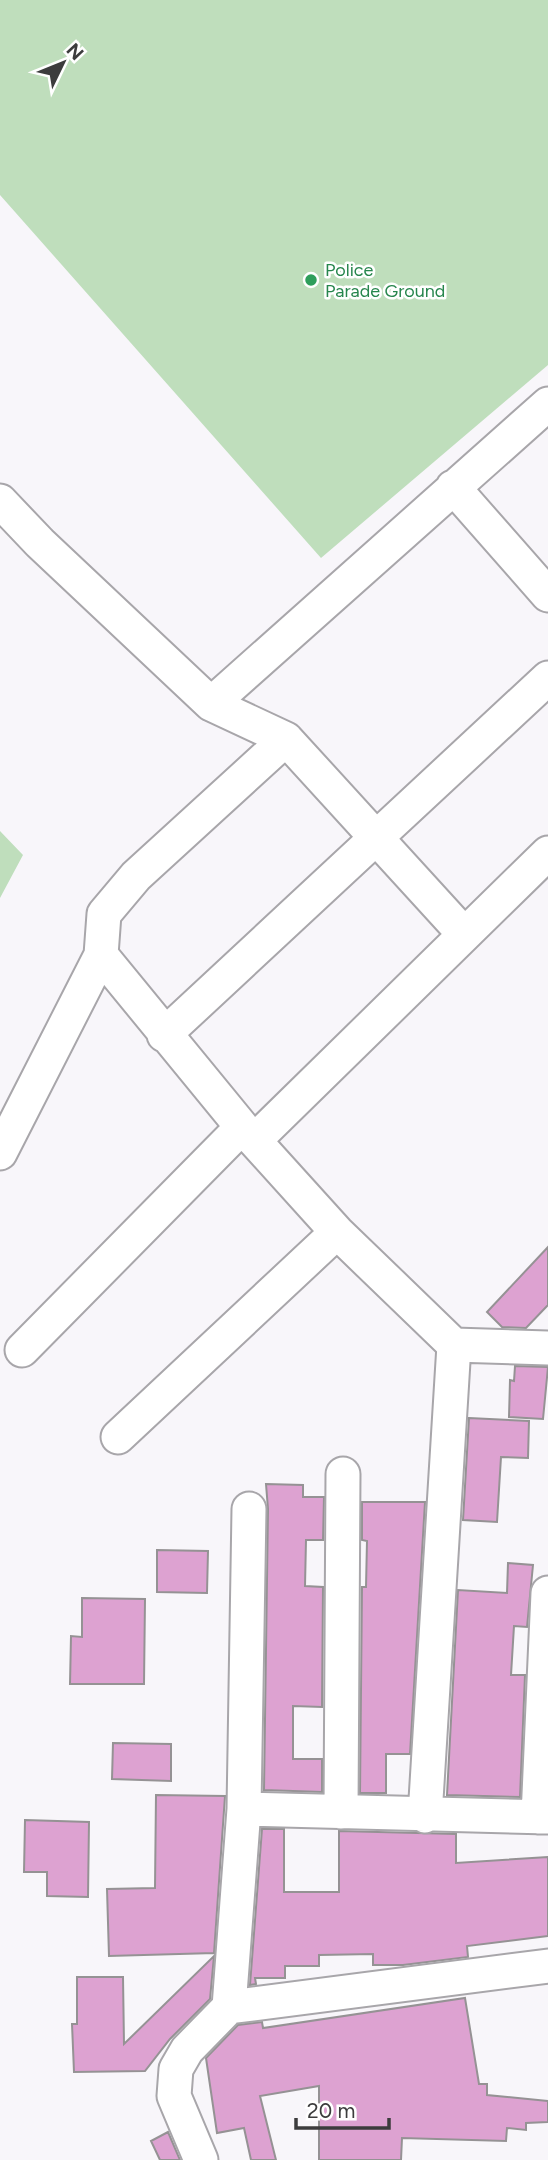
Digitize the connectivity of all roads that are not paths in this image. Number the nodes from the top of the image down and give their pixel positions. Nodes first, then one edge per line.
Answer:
1 (548, 404) edge
2 (453, 487) junction
3 (0, 501) edge
4 (548, 595) edge
5 (548, 678) edge
6 (211, 704) junction
7 (286, 739) junction
8 (374, 839) junction
9 (548, 853) edge
10 (464, 934) junction
11 (101, 956) junction
12 (164, 1035) junction
13 (248, 1133) junction
14 (0, 1153) edge
15 (337, 1232) junction
16 (454, 1345) junction
17 (548, 1348) edge
18 (22, 1350) dead end
19 (118, 1437) dead end
20 (343, 1474) dead end
21 (249, 1509) dead end
22 (548, 1593) edge
23 (244, 1809) junction
24 (341, 1812) junction
25 (425, 1816) junction
26 (543, 1817) edge
27 (548, 1966) edge
28 (229, 2007) junction
29 (201, 2160) edge

1 - 2 street
2 - 4 street
2 - 6 street
3 - 6 street
5 - 8 street
6 - 7 street
7 - 8 street
7 - 11 street
8 - 10 street
8 - 12 street
9 - 10 street
10 - 13 street
11 - 12 street
11 - 14 street
12 - 13 street
13 - 15 street
13 - 18 street
15 - 16 street
15 - 19 street
16 - 17 street
16 - 25 street
20 - 24 street
21 - 23 street
22 - 26 street
23 - 24 street
23 - 28 street
24 - 25 street
25 - 26 street
27 - 28 street
28 - 29 street

